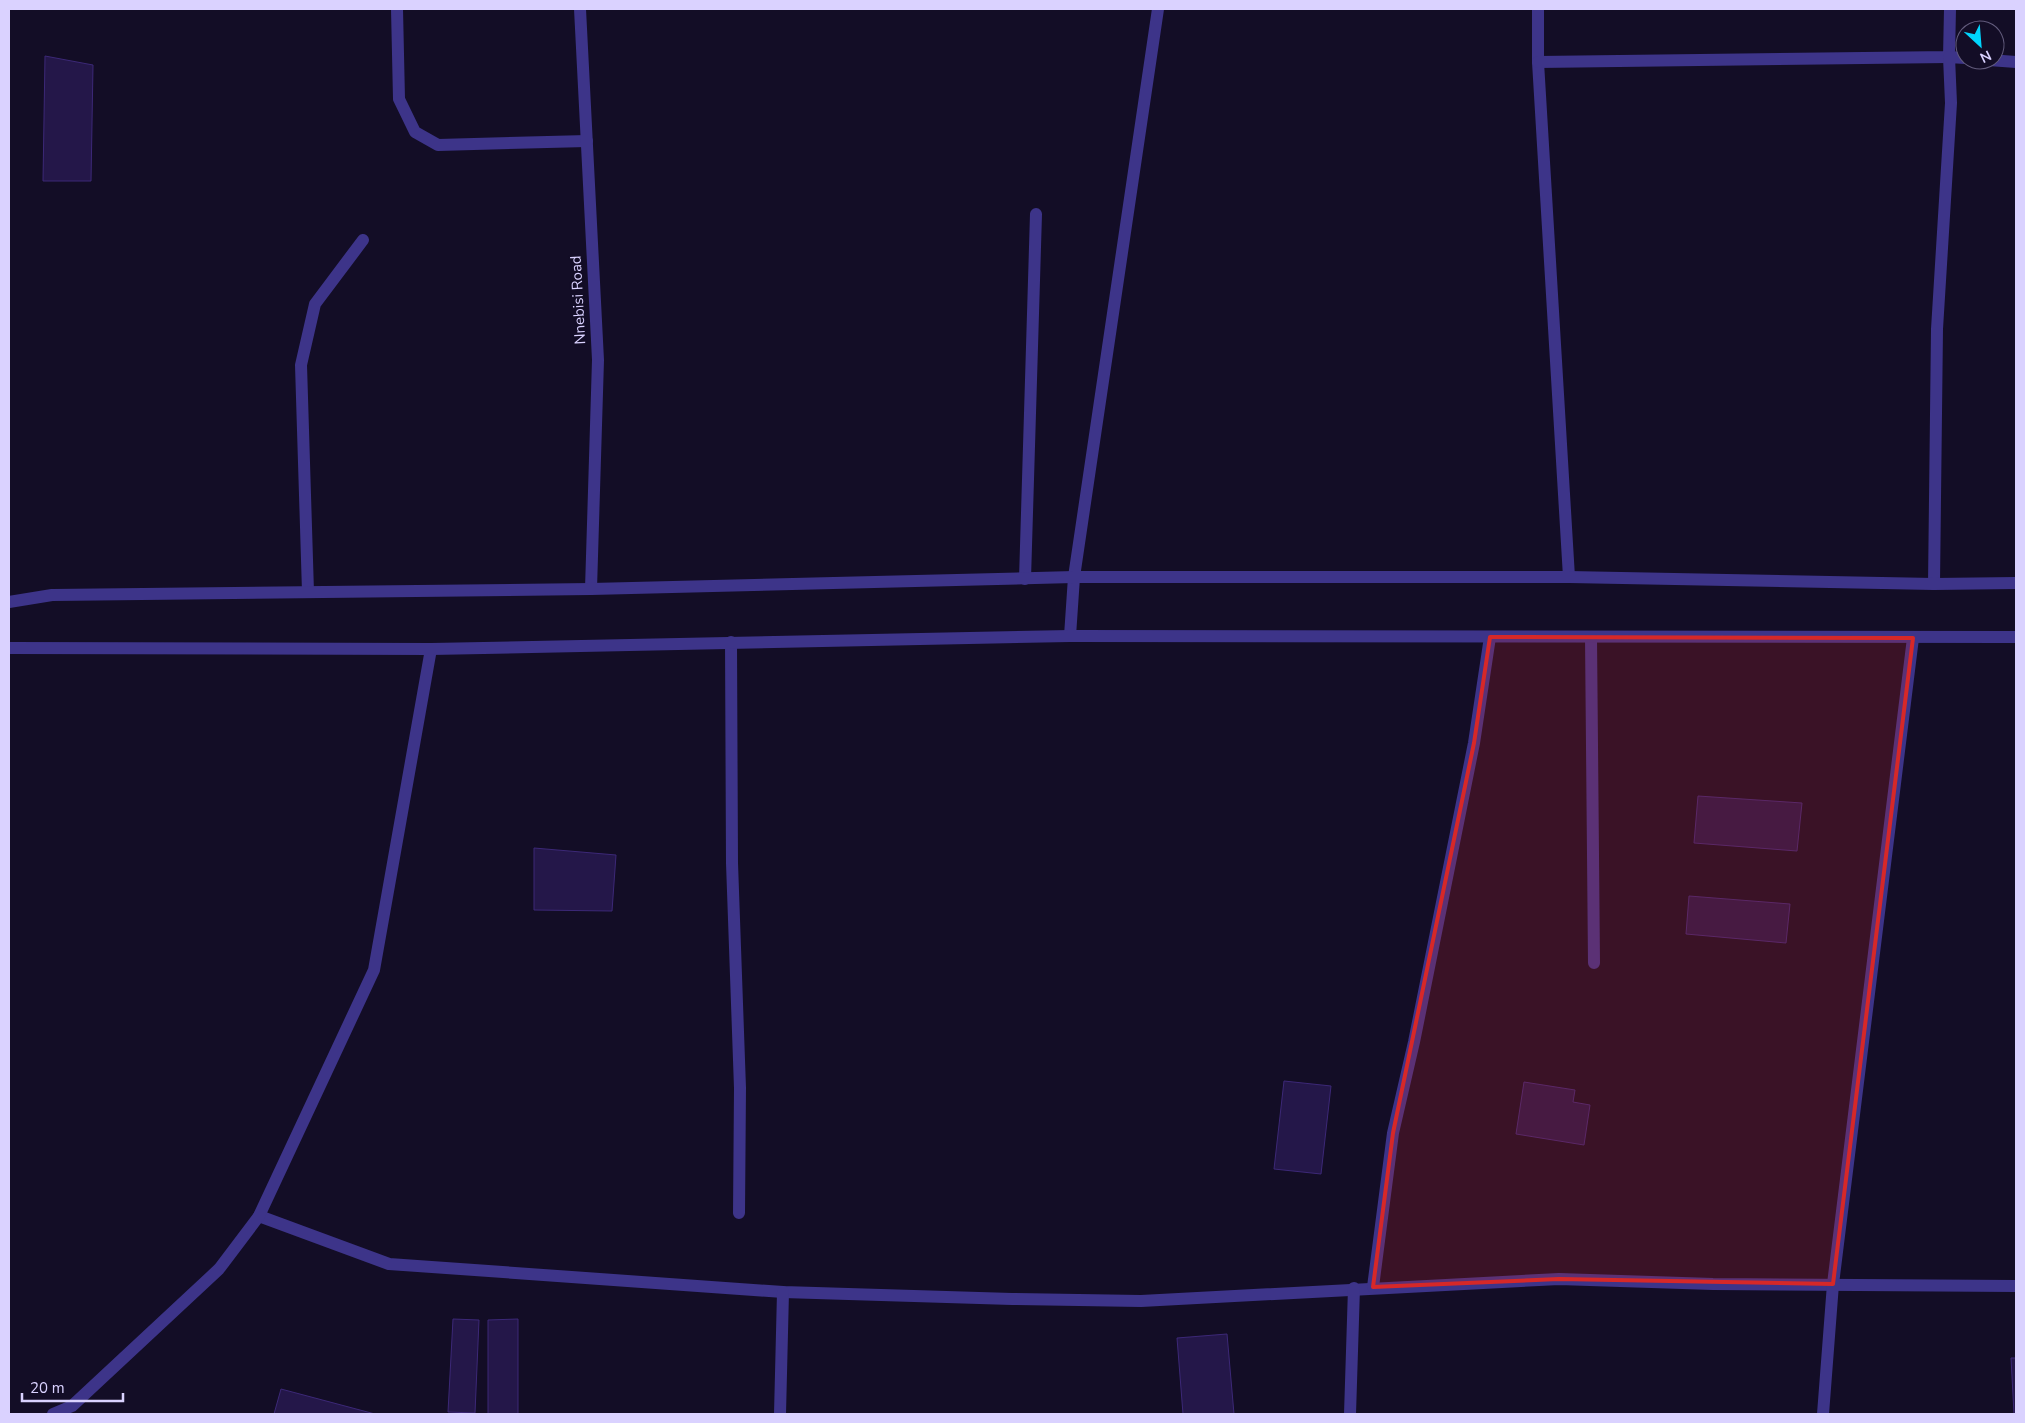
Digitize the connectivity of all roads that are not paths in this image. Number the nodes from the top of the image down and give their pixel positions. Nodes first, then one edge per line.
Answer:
1 (397, 9) edge
2 (580, 9) edge
3 (1158, 9) edge
4 (1538, 9) edge
5 (1950, 9) edge
6 (1950, 57) junction
7 (1955, 57) edge
8 (1538, 62) junction
9 (587, 141) junction
10 (1036, 214) dead end
11 (363, 240) dead end
12 (1074, 577) junction
13 (1569, 577) junction
14 (1025, 579) junction
15 (2016, 583) edge
16 (1934, 584) junction
17 (591, 589) junction
18 (308, 592) junction
19 (9, 602) edge
20 (1070, 636) junction
21 (1490, 637) junction
22 (1591, 637) junction
23 (2016, 637) edge
24 (1913, 638) junction
25 (731, 642) junction
26 (9, 648) edge
27 (431, 649) junction
28 (1594, 963) dead end
29 (739, 1213) dead end
30 (259, 1216) junction
31 (1834, 1284) junction
32 (2016, 1286) edge
33 (1373, 1287) junction
34 (1354, 1288) junction
35 (783, 1292) junction
36 (77, 1410) edge
37 (53, 1414) edge
38 (780, 1414) edge
39 (1350, 1414) edge
40 (1824, 1414) edge

1 - 9 street
2 - 9 street, Nnebisi Road
3 - 12 street
4 - 8 street
5 - 6 street
6 - 7 street
6 - 8 street
6 - 16 street
8 - 13 street
9 - 17 street, Nnebisi Road
10 - 14 street
11 - 18 street
12 - 13 street
12 - 14 street
12 - 20 street
13 - 16 street
14 - 17 street
15 - 16 street
17 - 18 street
18 - 19 street
20 - 21 street
20 - 25 street
21 - 22 street
21 - 33 street
22 - 24 street
22 - 28 street
23 - 24 street
24 - 31 street
25 - 27 street
25 - 29 street
26 - 27 street
27 - 30 street
30 - 35 street
30 - 36 street
31 - 32 street
31 - 33 street
31 - 40 street
33 - 34 street
34 - 35 street
34 - 39 street
35 - 38 street
36 - 37 street

